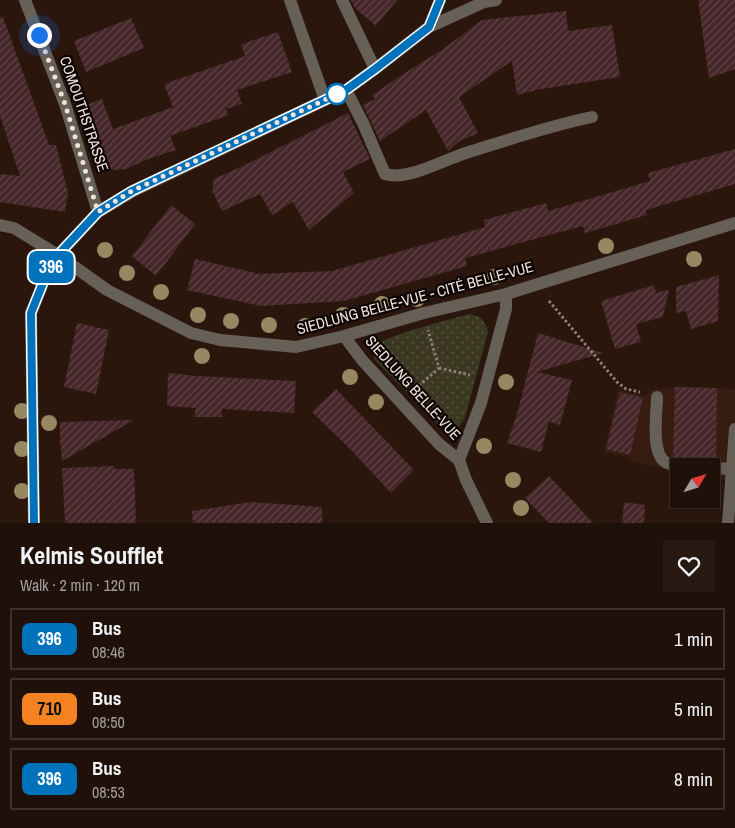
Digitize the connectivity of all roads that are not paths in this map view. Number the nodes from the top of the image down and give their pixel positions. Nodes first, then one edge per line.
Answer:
1 (25, 0) edge
2 (290, 0) edge
3 (342, 0) edge
4 (440, 0) edge
5 (496, 0) edge
6 (429, 27) junction
7 (375, 69) junction
8 (346, 90) junction
9 (325, 100) junction
10 (592, 117) dead end
11 (98, 212) junction
12 (735, 224) edge
13 (0, 225) edge
14 (58, 255) junction
15 (506, 294) junction
16 (344, 336) junction
17 (657, 397) road end
18 (735, 429) edge
19 (459, 460) junction
20 (670, 464) edge
21 (720, 468) edge
22 (733, 469) junction
23 (34, 523) edge
24 (487, 523) edge
25 (728, 523) edge

1 - 11 street, COMOUTHSTRASSE
2 - 9 street
3 - 7 street
4 - 6 street
5 - 6 street
6 - 7 street
7 - 8 street
8 - 9 street
8 - 10 street
9 - 11 street
11 - 14 street
12 - 15 street, SIEDLUNG BELLE-VUE - CITÉ BELLE-VUE
13 - 14 street, SIEDLUNG BELLE-VUE - CITÉ BELLE-VUE
14 - 16 street, SIEDLUNG BELLE-VUE - CITÉ BELLE-VUE
14 - 23 street
15 - 16 street, SIEDLUNG BELLE-VUE - CITÉ BELLE-VUE
15 - 19 street, SIEDLUNG BELLE-VUE
16 - 19 street, SIEDLUNG BELLE-VUE
17 - 20 street
18 - 22 street
19 - 24 street, SIEDLUNG BELLE-VUE
21 - 22 street
22 - 25 street

